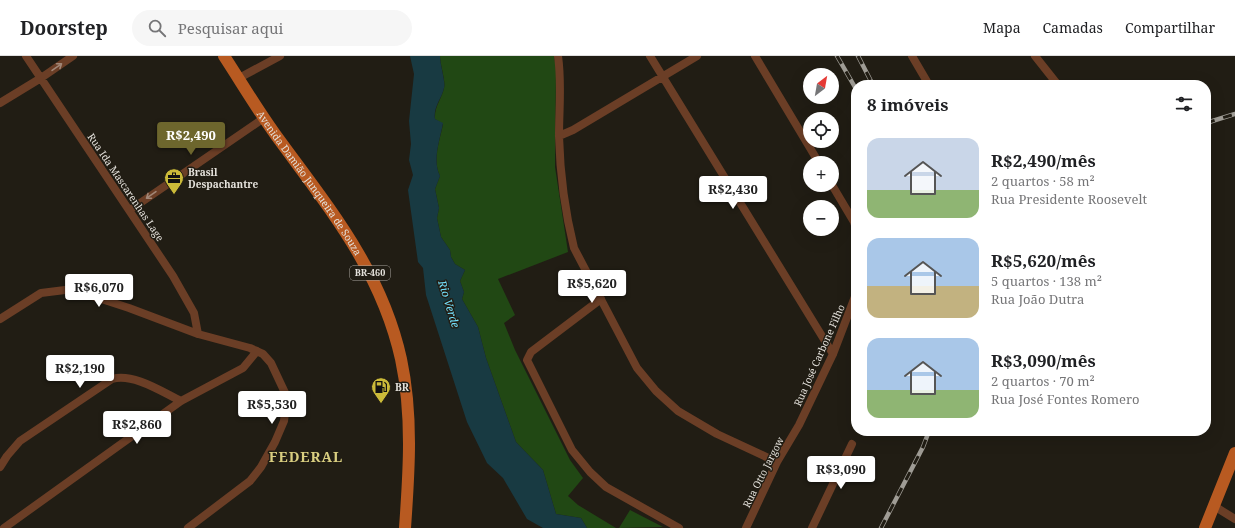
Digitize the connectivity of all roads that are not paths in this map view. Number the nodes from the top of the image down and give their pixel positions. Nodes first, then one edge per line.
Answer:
1 (26, 56) edge
2 (73, 56) edge
3 (224, 56) edge
4 (280, 56) edge
5 (558, 56) edge
6 (650, 56) edge
7 (697, 56) edge
8 (756, 56) edge
9 (912, 56) edge
10 (1035, 56) edge
11 (663, 76) junction
12 (41, 78) junction
13 (239, 78) junction
14 (926, 80) edge
15 (1054, 80) edge
16 (0, 103) edge
17 (264, 118) junction
18 (559, 136) junction
19 (815, 156) edge
20 (836, 192) edge
21 (130, 210) junction
22 (851, 217) edge
23 (601, 299) junction
24 (851, 307) edge
25 (0, 319) edge
26 (198, 334) junction
27 (256, 351) junction
28 (833, 354) junction
29 (181, 401) junction
30 (799, 425) joint
31 (852, 444) dead end
32 (1235, 453) edge
33 (777, 462) junction
34 (0, 467) edge
35 (1214, 506) junction
36 (1235, 519) edge
37 (4, 528) edge
38 (188, 528) edge
39 (405, 528) edge
40 (679, 528) edge
41 (746, 528) edge
42 (812, 528) edge
43 (1205, 528) edge

1 - 12 street, Rua Ida Mascarenhas Lage
12 -> 2 street
3 - 13 main road, Avenida Damião Junqueira de Souza / BR-460
4 - 13 street
5 - 18 street
6 - 11 street
7 - 11 street
8 - 19 street
9 - 14 street
10 - 15 street
11 - 18 street
11 - 28 street
12 - 16 street
12 - 21 street, Rua Ida Mascarenhas Lage
13 - 17 main road, Avenida Damião Junqueira de Souza / BR-460
17 -> 21 street
17 - 39 main road, Avenida Damião Junqueira de Souza / BR-460
18 - 23 street
20 - 22 street
21 - 26 street, Rua Ida Mascarenhas Lage
23 - 33 street
23 - 40 street
24 - 28 street, Rua José Carbone Filho
25 - 26 street
26 - 27 street
27 - 29 street
27 - 38 street
28 - 30 street, Rua José Carbone Filho
29 - 34 street
29 - 37 street
30 - 33 street, Rua Otto Jargow
31 - 42 street
32 - 35 main road
33 - 41 street, Rua Otto Jargow
35 - 36 street
35 - 43 main road

